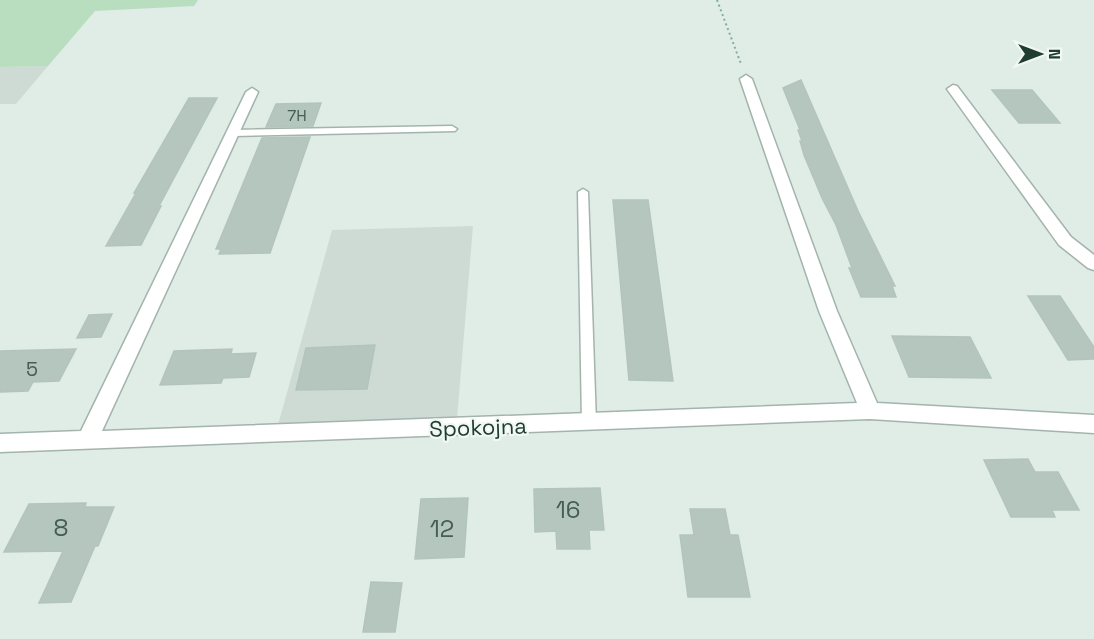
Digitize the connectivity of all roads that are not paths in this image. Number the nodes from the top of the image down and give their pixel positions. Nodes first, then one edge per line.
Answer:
1 (747, 79) road end
2 (953, 89) dead end
3 (252, 92) dead end
4 (452, 129) dead end
5 (232, 133) junction
6 (583, 192) dead end
7 (1094, 264) edge
8 (870, 411) junction
9 (590, 423) junction
10 (1094, 424) edge
11 (87, 440) junction
12 (0, 443) edge

1 - 8 street
2 - 7 street
3 - 5 street
4 - 5 lane
5 - 11 street
6 - 9 lane
8 - 9 street, Spokojna
8 - 10 street, Spokojna
9 - 11 street, Spokojna
11 - 12 street, Spokojna

